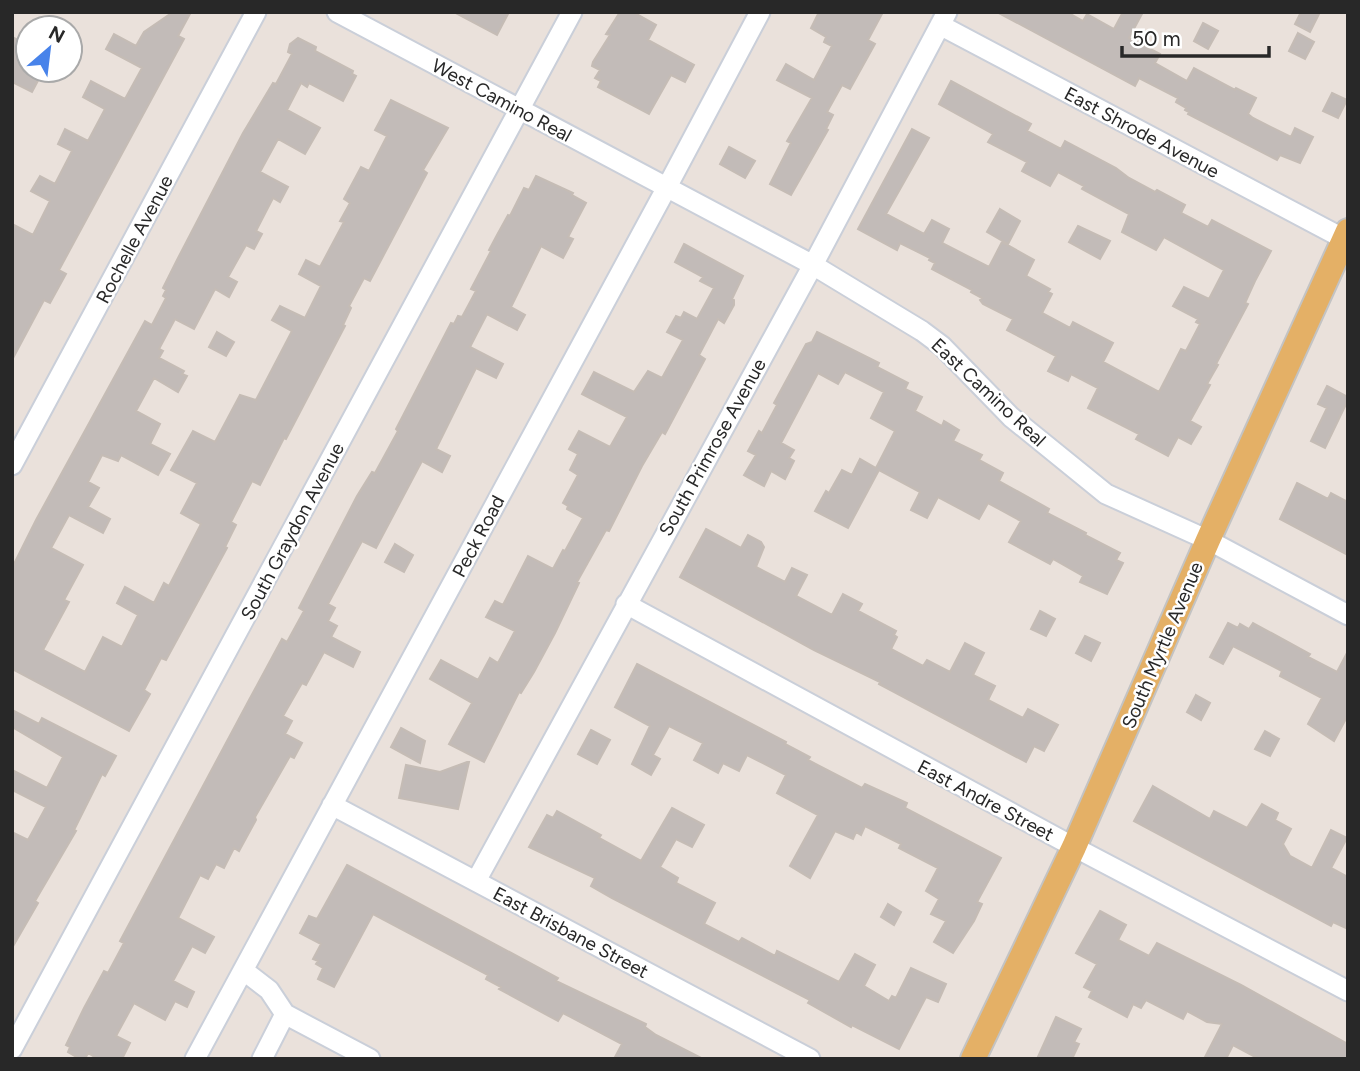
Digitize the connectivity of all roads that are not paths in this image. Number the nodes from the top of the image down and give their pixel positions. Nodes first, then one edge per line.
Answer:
1 (256, 12) edge
2 (337, 12) edge
3 (572, 12) edge
4 (760, 12) edge
5 (944, 19) edge
6 (520, 109) junction
7 (667, 187) junction
8 (1346, 237) edge
9 (813, 265) junction
10 (12, 466) edge
11 (1208, 540) junction
12 (625, 604) junction
13 (1348, 615) edge
14 (332, 805) junction
15 (1074, 848) junction
16 (476, 881) junction
17 (243, 970) junction
18 (1348, 991) edge
19 (285, 1014) junction
20 (12, 1049) edge
21 (363, 1057) edge
22 (195, 1059) edge
23 (262, 1059) edge
24 (810, 1059) edge
25 (973, 1059) edge

1 - 10 street, Rochelle Avenue
2 - 6 street, West Camino Real
3 - 6 street, South Graydon Avenue
4 - 7 street, Peck Road
5 - 8 street, East Shrode Avenue
5 - 9 street, South Primrose Avenue
6 - 7 street, West Camino Real
6 - 20 street, South Graydon Avenue
7 - 9 street, East Camino Real
7 - 14 street, Peck Road
8 - 11 main road, South Myrtle Avenue
9 - 11 street, East Camino Real
9 - 12 street, South Primrose Avenue
11 - 13 street, East Camino Real
11 - 15 main road, South Myrtle Avenue
12 - 15 street, East Andre Street
12 - 16 street, South Primrose Avenue
14 - 16 street, East Brisbane Street
14 - 17 street, Peck Road
15 - 18 street, East Andre Street
15 - 25 main road, South Myrtle Avenue
16 - 24 street, East Brisbane Street
17 - 19 street
17 - 22 street, Peck Road
19 - 21 street
19 - 23 street

